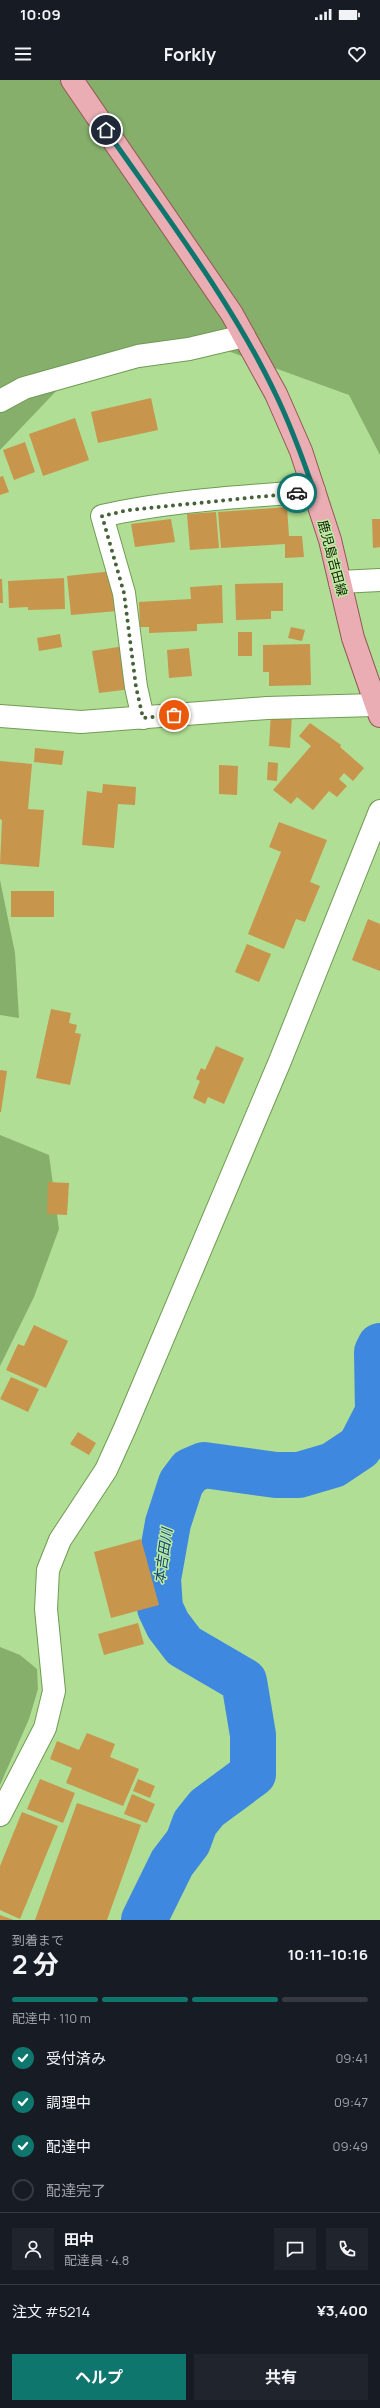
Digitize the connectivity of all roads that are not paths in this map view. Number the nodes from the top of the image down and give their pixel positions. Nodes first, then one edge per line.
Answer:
1 (72, 80) edge
2 (244, 336) junction
3 (0, 401) edge
4 (314, 491) junction
5 (380, 580) edge
6 (340, 582) junction
7 (377, 710) edge
8 (0, 716) edge
9 (143, 718) junction
10 (380, 811) edge
11 (0, 1815) edge

1 - 2 main road, 鹿児島吉田線
2 - 3 street
2 - 4 main road, 鹿児島吉田線
4 - 6 main road, 鹿児島吉田線
4 - 9 street
5 - 6 street
6 - 7 main road, 鹿児島吉田線
7 - 9 street
8 - 9 street
10 - 11 street

